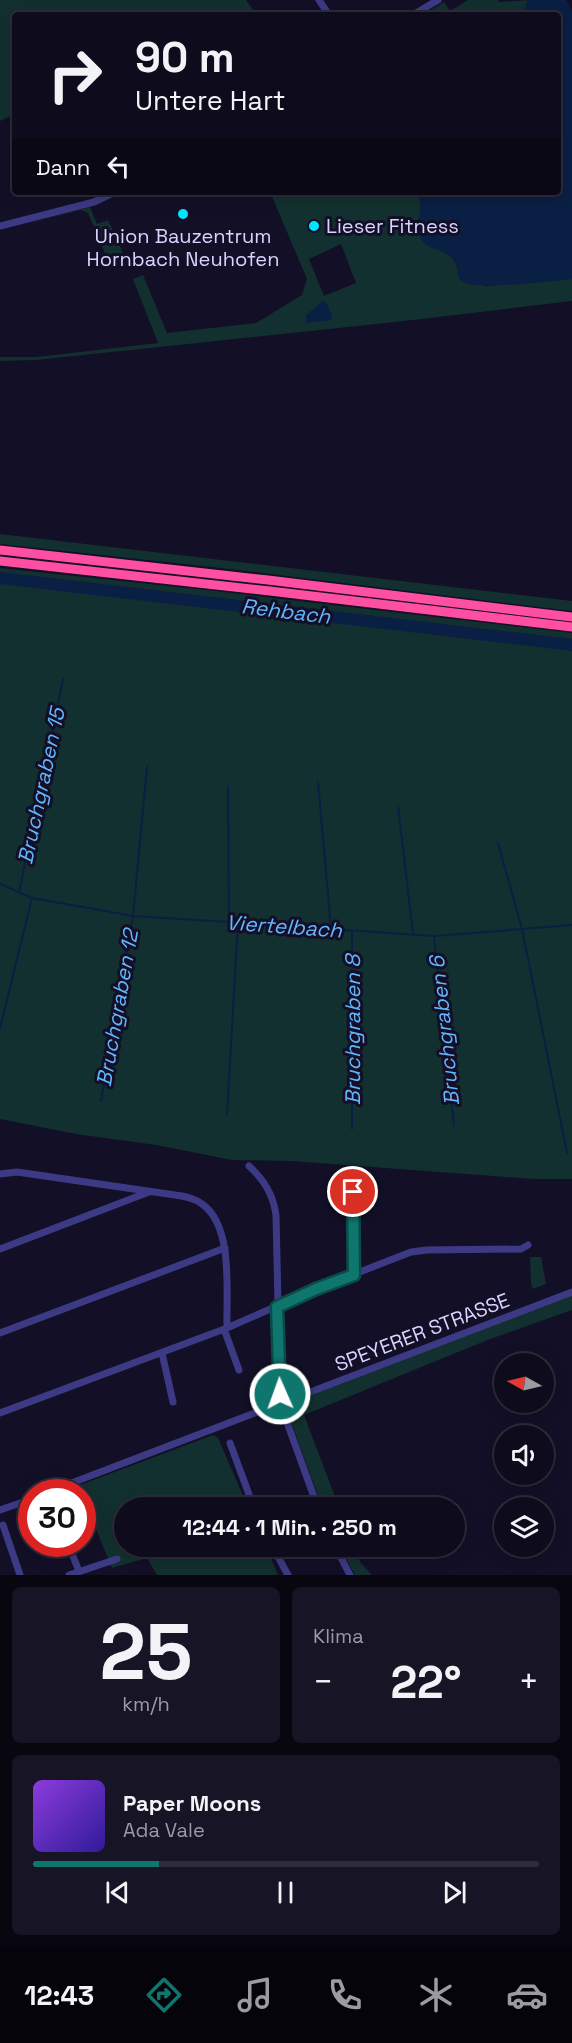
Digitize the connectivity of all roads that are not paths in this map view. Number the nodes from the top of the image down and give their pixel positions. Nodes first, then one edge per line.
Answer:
1 (438, 0) edge
2 (418, 12) edge
3 (109, 195) edge
4 (0, 226) edge
5 (0, 550) edge
6 (0, 561) edge
7 (572, 617) edge
8 (572, 627) edge
9 (249, 1166) dead end
10 (0, 1174) edge
11 (351, 1184) dead end
12 (151, 1192) junction
13 (528, 1245) dead end
14 (225, 1248) junction
15 (0, 1249) edge
16 (354, 1275) junction
17 (572, 1292) edge
18 (277, 1307) junction
19 (226, 1328) junction
20 (0, 1333) edge
21 (162, 1353) junction
22 (239, 1370) dead end
23 (173, 1402) dead end
24 (281, 1403) junction
25 (0, 1413) edge
26 (230, 1443) dead end
27 (82, 1479) edge
28 (250, 1497) edge
29 (314, 1497) edge
30 (18, 1503) edge
31 (0, 1510) edge
32 (3, 1525) dead end
33 (73, 1557) edge
34 (278, 1557) edge
35 (341, 1557) edge
36 (117, 1558) dead end
37 (79, 1571) junction
38 (20, 1575) edge
39 (69, 1575) edge
40 (288, 1575) edge
41 (350, 1575) edge

1 - 2 street
3 - 4 street
5 - 7 highway
6 - 8 highway
9 - 18 street
10 - 12 street
11 - 16 street
12 - 14 street
12 - 15 street
13 - 16 street
14 - 19 street
14 - 20 street
16 - 18 street
17 - 24 street, SPEYERER STRASSE
18 - 19 street
18 - 24 street
19 - 21 street
19 - 22 street
21 - 23 street
21 - 25 street
24 - 27 street, SPEYERER STRASSE
24 - 29 street
26 - 28 street
30 - 31 street
32 - 38 street
33 - 37 street
34 - 40 street
35 - 41 street
36 - 37 street
37 - 39 street

